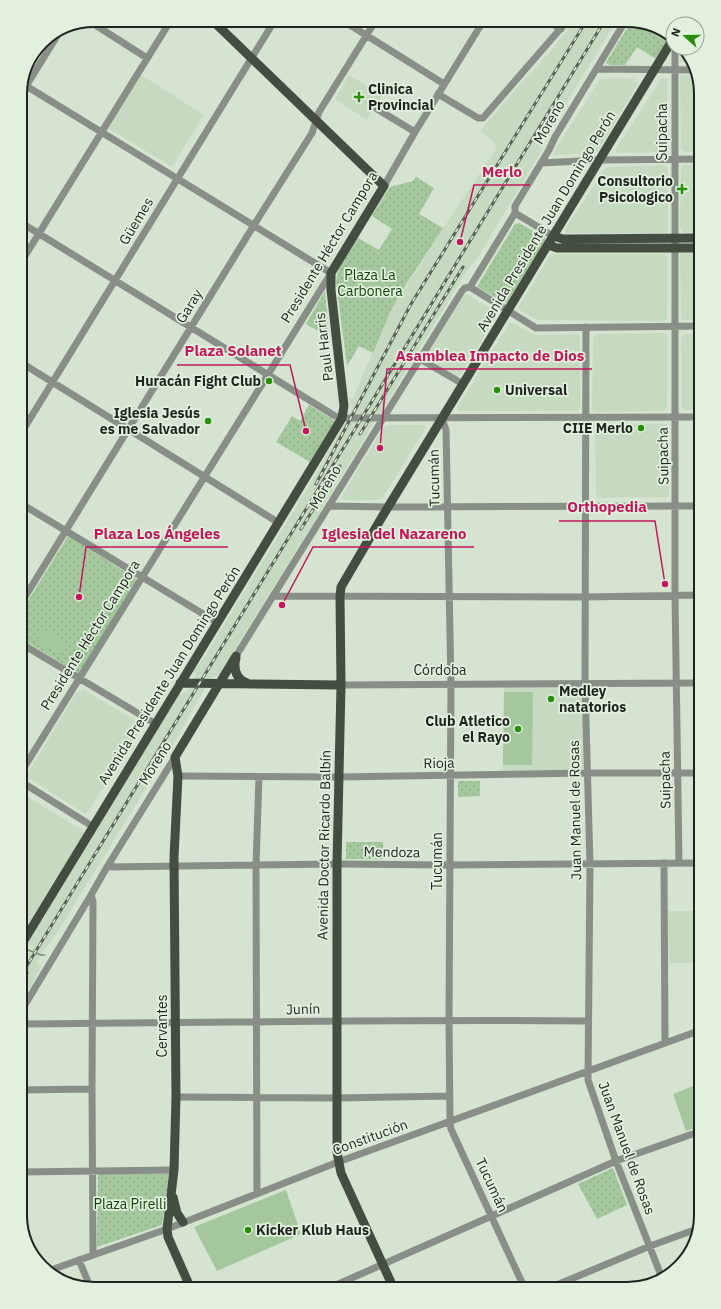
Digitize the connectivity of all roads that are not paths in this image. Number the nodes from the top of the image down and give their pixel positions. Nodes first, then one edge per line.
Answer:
1 (98, 27) edge
2 (167, 27) edge
3 (219, 27) edge
4 (271, 27) edge
5 (353, 27) edge
6 (372, 27) edge
7 (480, 27) edge
8 (558, 27) edge
9 (622, 27) edge
10 (561, 29) joint
11 (367, 36) junction
12 (53, 42) edge
13 (665, 53) edge
14 (675, 56) edge
15 (147, 58) junction
16 (251, 58) junction
17 (597, 69) junction
18 (655, 70) junction
19 (674, 70) junction
20 (690, 70) edge
21 (29, 78) edge
22 (444, 84) junction
23 (27, 87) edge
24 (438, 94) junction
25 (378, 109) dead end
26 (316, 122) junction
27 (101, 132) junction
28 (415, 132) junction
29 (675, 159) junction
30 (694, 159) edge
31 (600, 160) junction
32 (541, 163) junction
33 (178, 178) junction
34 (384, 186) junction
35 (515, 213) junction
36 (254, 225) junction
37 (27, 226) edge
38 (39, 233) junction
39 (553, 236) junction
40 (676, 238) junction
41 (694, 238) edge
42 (548, 245) junction
43 (676, 248) junction
44 (694, 248) edge
45 (27, 253) edge
46 (331, 273) junction
47 (116, 280) junction
48 (470, 287) junction
49 (508, 311) junction
50 (694, 326) edge
51 (191, 327) junction
52 (586, 327) junction
53 (676, 327) junction
54 (420, 359) junction
55 (27, 366) edge
56 (268, 375) junction
57 (53, 382) junction
58 (463, 384) junction
59 (384, 417) junction
60 (675, 417) junction
61 (694, 417) edge
62 (342, 418) junction
63 (442, 418) junction
64 (586, 418) junction
65 (27, 424) edge
66 (128, 429) junction
67 (205, 476) junction
68 (330, 506) junction
69 (694, 506) edge
70 (27, 507) edge
71 (388, 507) junction
72 (448, 507) junction
73 (586, 507) junction
74 (676, 507) junction
75 (279, 523) junction
76 (65, 530) junction
77 (142, 577) junction
78 (27, 593) edge
79 (694, 595) edge
80 (274, 596) junction
81 (340, 596) junction
82 (449, 596) junction
83 (676, 596) junction
84 (585, 597) junction
85 (218, 623) junction
86 (27, 647) edge
87 (236, 656) junction
88 (80, 678) junction
89 (180, 683) junction
90 (220, 684) junction
91 (248, 684) junction
92 (451, 684) junction
93 (677, 684) junction
94 (694, 684) edge
95 (341, 685) junction
96 (585, 685) junction
97 (156, 724) junction
98 (175, 757) junction
99 (27, 763) edge
100 (588, 773) junction
101 (678, 773) junction
102 (694, 773) edge
103 (451, 775) junction
104 (178, 776) junction
105 (259, 777) junction
106 (339, 777) junction
107 (27, 785) edge
108 (92, 826) junction
109 (664, 863) junction
110 (679, 863) junction
111 (694, 863) edge
112 (337, 864) junction
113 (590, 864) junction
114 (256, 865) junction
115 (174, 866) junction
116 (450, 866) junction
117 (106, 867) junction
118 (91, 895) junction
119 (27, 928) edge
120 (30, 930) junction
121 (27, 935) edge
122 (27, 1001) edge
123 (449, 1020) junction
124 (337, 1021) junction
125 (588, 1021) junction
126 (176, 1023) junction
127 (256, 1023) junction
128 (27, 1024) edge
129 (92, 1024) junction
130 (694, 1032) edge
131 (664, 1043) junction
132 (588, 1072) junction
133 (92, 1089) junction
134 (27, 1090) edge
135 (450, 1096) junction
136 (176, 1097) junction
137 (256, 1098) junction
138 (337, 1098) junction
139 (450, 1122) junction
140 (694, 1133) edge
141 (616, 1161) junction
142 (338, 1162) junction
143 (174, 1170) junction
144 (93, 1171) junction
145 (27, 1172) edge
146 (172, 1190) junction
147 (257, 1194) junction
148 (492, 1216) junction
149 (184, 1222) junction
150 (167, 1229) junction
151 (692, 1231) edge
152 (650, 1246) junction
153 (93, 1254) junction
154 (79, 1260) junction
155 (384, 1265) junction
156 (54, 1269) edge
157 (660, 1273) edge
158 (88, 1282) edge
159 (188, 1282) edge
160 (344, 1282) edge
161 (391, 1282) edge
162 (522, 1282) edge
163 (564, 1282) edge

1 - 15 street
2 - 15 street
3 - 16 main road
4 - 16 street, Güemes
5 - 11 street
6 - 11 street, Garay
7 - 22 street, Presidente Héctor Campora
8 - 10 street
9 - 17 street, Moreno
10 - 24 street
11 - 22 street
11 - 26 street, Garay
12 - 21 street
13 - 18 main road, Avenida Presidente Juan Domingo Perón
14 - 19 street, Suipacha
15 - 27 street
16 - 26 main road
16 - 33 street, Güemes
17 - 18 street
17 - 32 street, Moreno
18 - 19 street
18 - 31 main road, Avenida Presidente Juan Domingo Perón
19 - 20 street
19 - 29 street, Suipacha
22 - 24 street, Presidente Héctor Campora
23 - 27 street
24 - 28 street, Presidente Héctor Campora
25 - 28 street
26 - 34 main road
26 - 36 street, Garay
27 - 33 street
27 - 38 street
28 - 34 street, Presidente Héctor Campora
29 - 30 street
29 - 31 street
29 - 40 street, Suipacha
31 - 32 street
31 - 39 main road, Avenida Presidente Juan Domingo Perón
32 - 35 street, Moreno
33 - 36 street
33 - 47 street, Güemes
34 - 46 main road, Presidente Héctor Campora
35 - 39 street
35 - 48 street, Moreno
36 - 46 street
36 - 51 street, Garay
37 - 38 street
38 - 45 street
38 - 47 street
39 - 40 main road
39 - 42 main road, Avenida Presidente Juan Domingo Perón
40 - 41 main road
40 - 43 street, Suipacha
42 - 43 main road
42 - 49 main road, Avenida Presidente Juan Domingo Perón
43 - 44 main road
43 - 53 street, Suipacha
46 - 56 street, Presidente Héctor Campora
46 - 62 main road, Paul Harris
47 - 51 street
47 - 57 street, Güemes
48 - 49 street
48 - 54 street, Moreno
49 - 52 street
49 - 58 main road, Avenida Presidente Juan Domingo Perón
50 - 53 street
51 - 56 street
51 - 66 street, Garay
52 - 53 street
52 - 64 street, Juan Manuel de Rosas
53 - 60 street, Suipacha
54 - 58 street
54 - 59 street, Moreno
55 - 57 street
56 - 62 street
56 - 67 street, Presidente Héctor Campora
57 - 65 street, Güemes
57 - 66 street
58 - 63 main road, Avenida Presidente Juan Domingo Perón
59 - 62 street
59 - 63 street
59 - 68 street, Moreno
60 - 61 street
60 - 64 street
60 - 74 street, Suipacha
62 - 75 main road, Avenida Presidente Juan Domingo Perón
63 - 64 street
63 - 71 main road, Avenida Doctor Ricardo Balbín
63 - 72 street, Tucumán
64 - 73 street, Juan Manuel de Rosas
66 - 67 street
66 - 76 street, Garay
67 - 75 street
67 - 77 street, Presidente Héctor Campora
68 - 71 street
68 - 80 street, Moreno
69 - 74 street
70 - 76 street
71 - 72 street
71 - 81 main road, Avenida Doctor Ricardo Balbín
72 - 73 street
72 - 82 street, Tucumán
73 - 74 street
73 - 84 street, Juan Manuel de Rosas
74 - 83 street, Suipacha
75 - 85 main road, Avenida Presidente Juan Domingo Perón
76 - 77 street
76 - 78 street, Garay
77 - 85 street
77 - 88 street, Presidente Héctor Campora
79 - 83 street
80 - 81 street
80 - 87 street, Moreno
81 - 82 street
81 - 95 main road, Avenida Doctor Ricardo Balbín
82 - 84 street
82 - 92 street, Tucumán
83 - 84 street
83 - 93 street, Suipacha
84 - 96 street, Juan Manuel de Rosas
85 - 89 main road, Avenida Presidente Juan Domingo Perón
86 - 88 street
87 - 90 main road, Moreno
87 - 91 main road
88 - 97 street
88 - 99 street, Presidente Héctor Campora
89 - 90 main road, Córdoba
89 - 97 main road, Avenida Presidente Juan Domingo Perón
90 - 91 main road, Córdoba
90 - 98 main road, Moreno
91 - 95 main road, Córdoba
92 - 95 street, Córdoba
92 - 96 street, Córdoba
92 - 103 street, Tucumán
93 - 94 street, Córdoba
93 - 96 street, Córdoba
93 - 101 street, Suipacha
95 - 106 main road, Avenida Doctor Ricardo Balbín
96 - 100 street, Juan Manuel de Rosas
97 - 108 main road, Avenida Presidente Juan Domingo Perón
98 - 104 main road, Cervantes
98 - 117 street, Moreno
100 - 101 street, Rioja
100 - 103 street, Rioja
100 - 113 street, Juan Manuel de Rosas
101 - 102 street, Rioja
101 - 110 street, Suipacha
103 - 106 street, Rioja
103 - 116 street, Tucumán
104 - 105 street, Rioja
104 - 115 main road, Cervantes
105 - 106 street, Rioja
105 - 114 street
106 - 112 main road, Avenida Doctor Ricardo Balbín
107 - 108 street
108 - 120 main road, Avenida Presidente Juan Domingo Perón
109 - 110 street, Mendoza
109 - 113 street, Mendoza
109 - 131 street
110 - 111 street, Mendoza
112 - 114 street, Mendoza
112 - 116 street, Mendoza
112 - 124 main road, Avenida Doctor Ricardo Balbín
113 - 116 street, Mendoza
113 - 125 street, Juan Manuel de Rosas
114 - 115 street, Mendoza
114 - 127 street
115 - 117 street, Mendoza
115 - 126 main road, Cervantes
116 - 123 street, Tucumán
117 - 118 street, Moreno
118 - 122 street, Moreno
118 - 129 street
119 - 120 street
120 - 121 main road, Avenida Presidente Juan Domingo Perón
123 - 124 street, Junín
123 - 125 street, Junín
123 - 135 street, Tucumán
124 - 127 street, Junín
124 - 138 main road, Avenida Doctor Ricardo Balbín
125 - 132 street, Juan Manuel de Rosas
126 - 127 street, Junín
126 - 129 street, Junín
126 - 136 main road, Cervantes
127 - 137 street
128 - 129 street, Junín
129 - 133 street
130 - 131 street, Constitución
131 - 132 street, Constitución
132 - 139 street, Constitución
132 - 141 street, Juan Manuel de Rosas
133 - 134 street
133 - 144 street
135 - 138 street
135 - 139 street, Tucumán
136 - 137 street
136 - 143 main road, Cervantes
137 - 138 street
137 - 147 street
138 - 142 main road, Avenida Doctor Ricardo Balbín
139 - 142 street, Constitución
139 - 148 street, Tucumán
140 - 141 street
141 - 148 street
141 - 152 street, Juan Manuel de Rosas
142 - 147 street, Constitución
142 - 155 main road, Avenida Doctor Ricardo Balbín
143 - 144 street
143 - 146 main road, Cervantes
144 - 145 street
144 - 153 street
146 - 149 main road
146 - 150 main road, Cervantes
147 - 149 street, Constitución
148 - 155 street
148 - 162 street, Tucumán
149 - 150 street, Constitución
150 - 153 street, Constitución
150 - 159 main road, Cervantes
151 - 152 street
152 - 157 street, Juan Manuel de Rosas
152 - 163 street
153 - 154 street, Constitución
154 - 156 street, Constitución
154 - 158 street
155 - 160 street
155 - 161 main road, Avenida Doctor Ricardo Balbín

